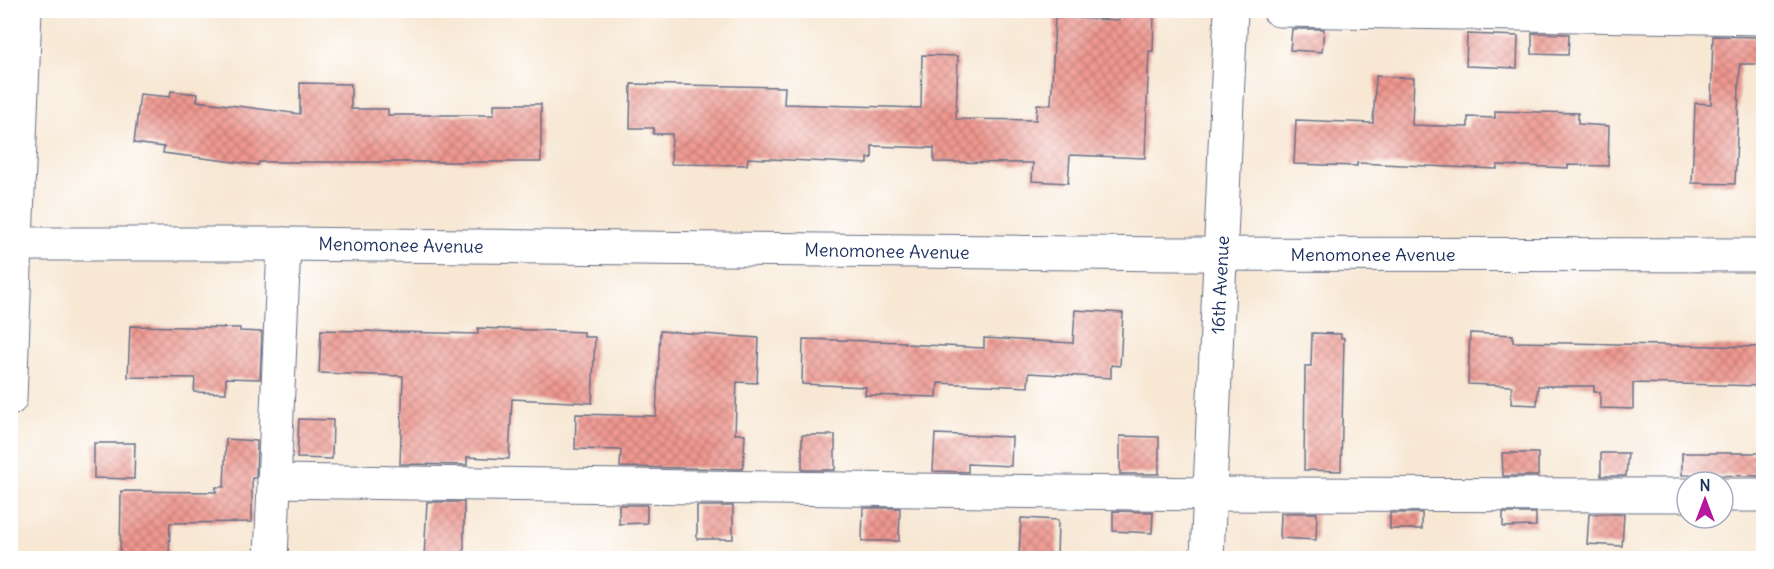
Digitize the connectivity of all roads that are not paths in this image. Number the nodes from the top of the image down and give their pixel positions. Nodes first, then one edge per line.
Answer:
1 (26, 10) edge
2 (1231, 10) edge
3 (1279, 10) edge
4 (1764, 18) edge
5 (14, 244) edge
6 (284, 244) junction
7 (1222, 253) junction
8 (1764, 255) edge
9 (10, 399) edge
10 (274, 481) junction
11 (1209, 494) junction
12 (1675, 495) edge
13 (1735, 495) edge
14 (1764, 495) edge
15 (271, 558) edge
16 (1207, 558) edge

1 - 5 street
2 - 7 street, 16th Avenue
3 - 4 street
5 - 6 street, Menomonee Avenue
5 - 9 street
6 - 7 street, Menomonee Avenue
6 - 10 street
7 - 8 street, Menomonee Avenue
7 - 11 street, 16th Avenue
10 - 11 street
10 - 15 street
11 - 12 street
11 - 16 street, 16th Avenue
13 - 14 street

